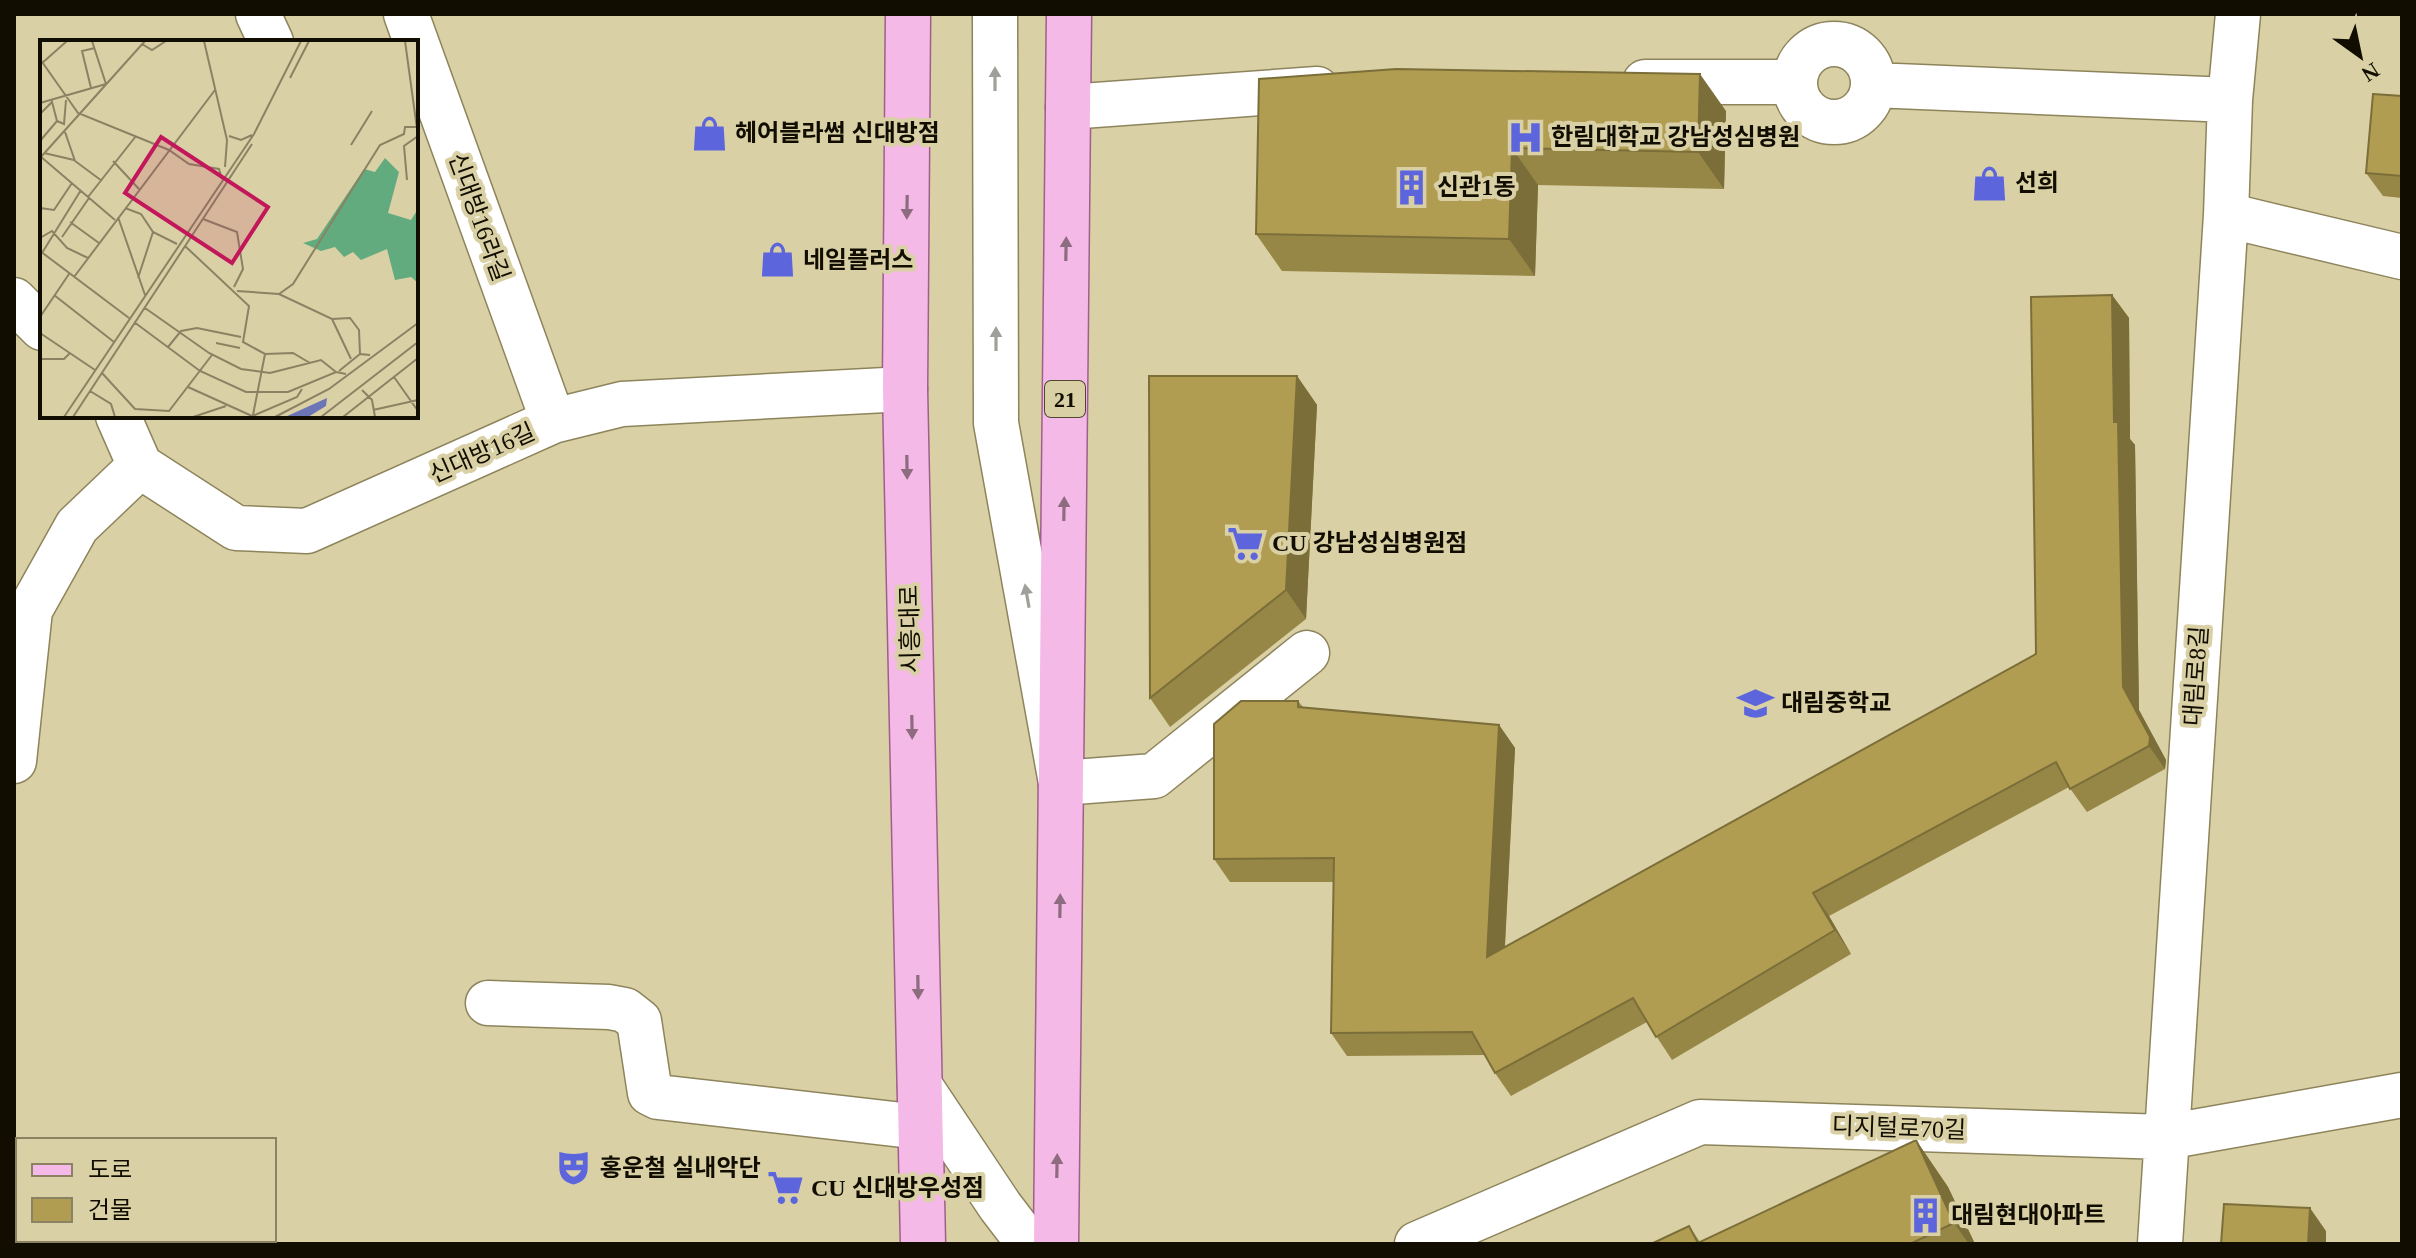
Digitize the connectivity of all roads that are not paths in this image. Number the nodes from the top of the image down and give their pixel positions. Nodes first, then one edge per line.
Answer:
1 (258, 14) edge
2 (406, 14) edge
3 (908, 14) edge
4 (923, 14) edge
5 (995, 14) edge
6 (1069, 14) edge
7 (2238, 14) edge
8 (270, 40) edge
9 (415, 40) edge
10 (418, 47) edge
11 (1608, 82) edge
12 (1358, 86) edge
13 (2230, 100) junction
14 (1068, 107) junction
15 (908, 129) junction
16 (2226, 215) junction
17 (2402, 257) edge
18 (14, 300) edge
19 (40, 326) edge
20 (905, 389) junction
21 (119, 418) edge
22 (553, 421) junction
23 (140, 466) junction
24 (1307, 653) dead end
25 (14, 761) edge
26 (1061, 783) junction
27 (488, 1003) dead end
28 (2402, 1095) edge
29 (920, 1106) junction
30 (2166, 1137) junction
31 (923, 1244) edge
32 (1029, 1244) edge
33 (1056, 1244) edge
34 (1417, 1244) edge
35 (2160, 1244) edge

1 - 8 street
2 - 9 street, 신대방16라길
3 - 15 main road, 시흥대로
4 - 15 street
26 -> 5 street
6 - 14 main road, 21
7 - 13 street, 대림로8길
10 - 22 street, 신대방16라길
11 - 13 street
12 - 14 street
13 - 16 street, 대림로8길
26 -> 14 main road, 21
15 -> 20 main road, 시흥대로
16 - 17 street
16 - 30 street, 대림로8길
18 - 19 street
20 - 22 street, 신대방16길
20 -> 29 main road, 시흥대로
21 - 23 street
22 - 23 street, 신대방16길
23 - 25 street
24 - 26 street
33 -> 26 main road, 21
27 - 29 street
28 - 30 street, 디지털로70길
29 - 31 main road, 시흥대로
29 - 32 street
30 - 34 street, 디지털로70길
30 - 35 street, 대림로8길

